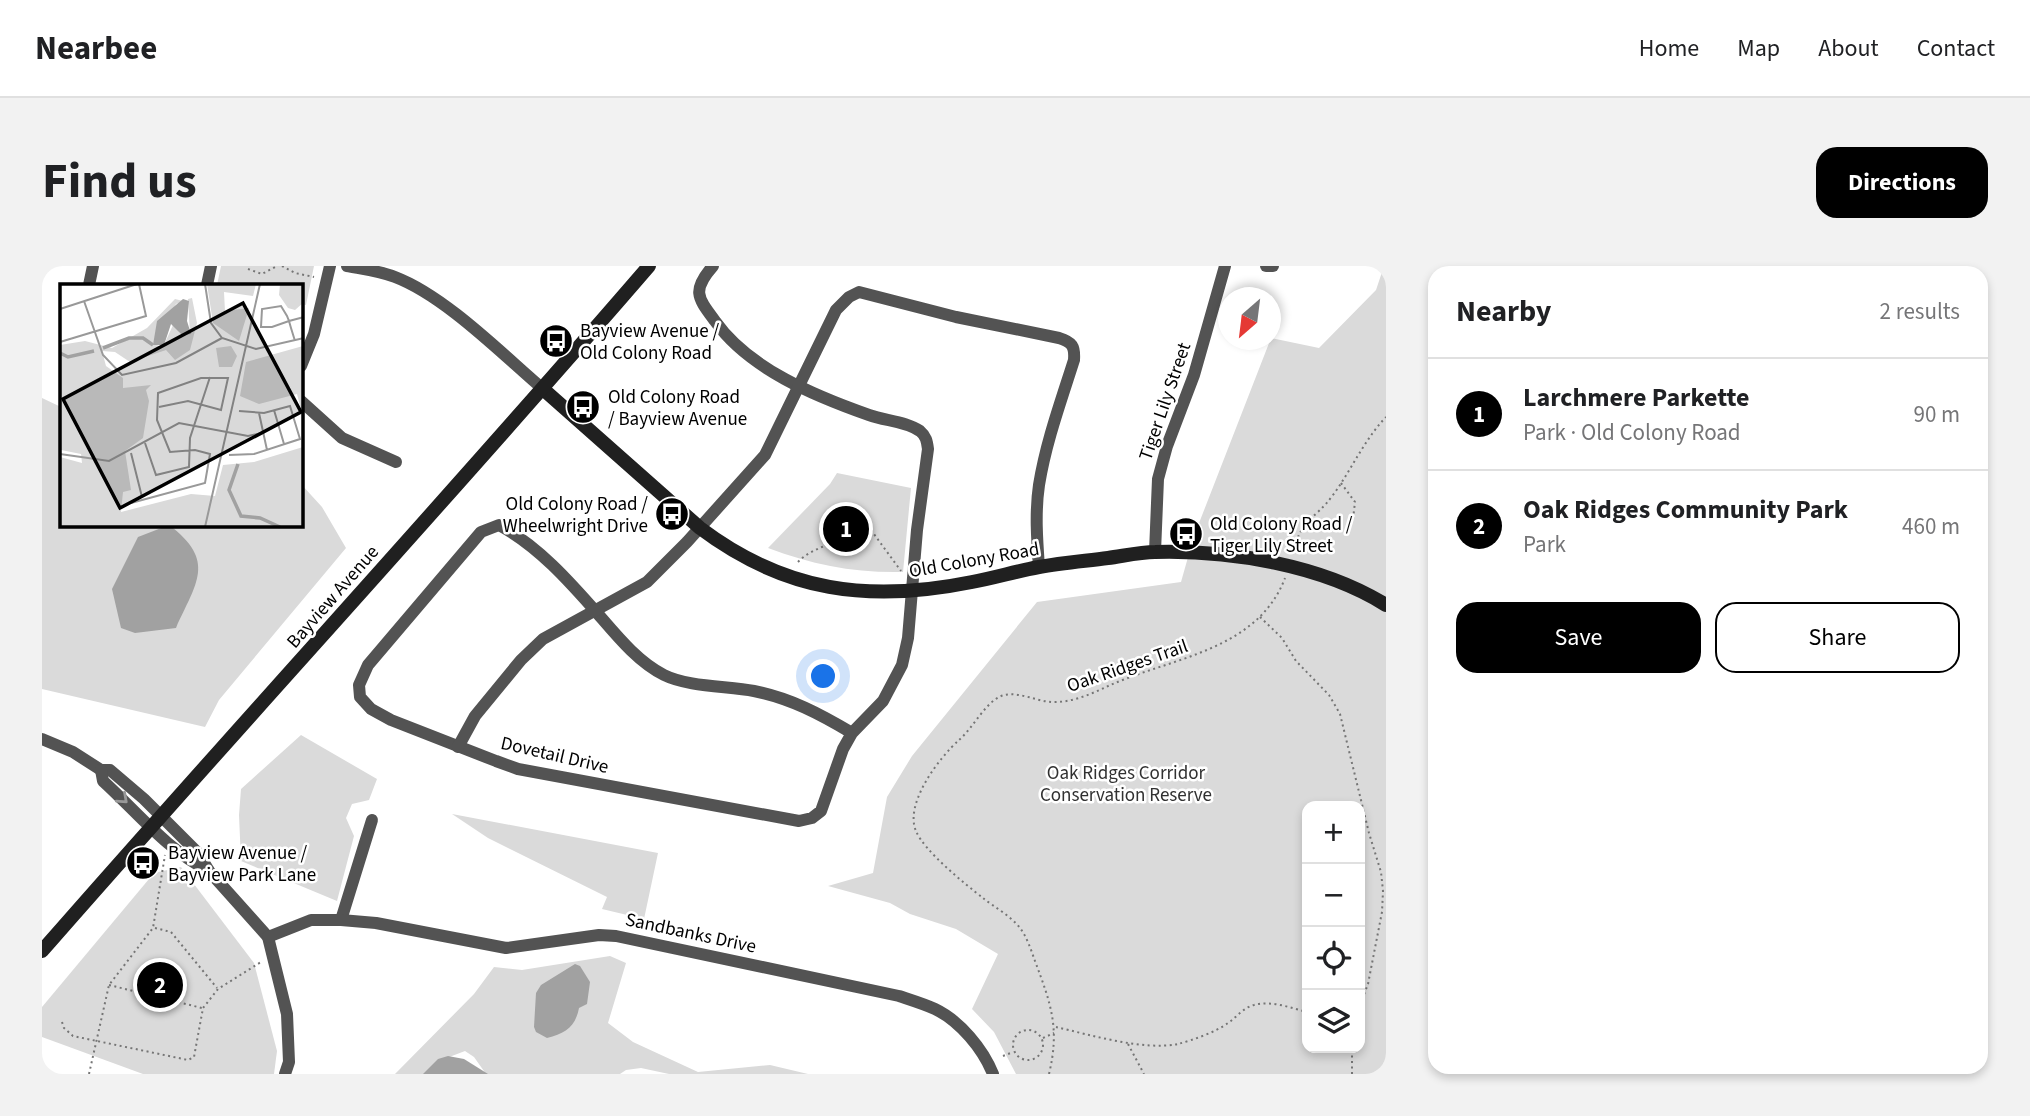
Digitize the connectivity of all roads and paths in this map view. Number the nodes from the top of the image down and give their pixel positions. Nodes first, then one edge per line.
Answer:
1 (93, 266) edge
2 (211, 266) edge
3 (276, 266) edge
4 (282, 266) edge
5 (330, 266) edge
6 (347, 266) edge
7 (649, 266) edge
8 (713, 266) edge
9 (1225, 266) edge
10 (1266, 266) edge
11 (1273, 266) edge
12 (248, 269) dead end
13 (326, 281) junction
14 (89, 284) edge
15 (207, 284) edge
16 (303, 361) edge
17 (800, 386) junction
18 (543, 389) junction
19 (303, 403) edge
20 (1386, 417) edge
21 (396, 462) dead end
22 (1341, 482) junction
23 (1353, 519) dead end
24 (700, 528) junction
25 (850, 528) dead end
26 (872, 530) dead end
27 (1154, 552) junction
28 (799, 562) dead end
29 (1039, 567) junction
30 (1290, 567) junction
31 (903, 575) dead end
32 (912, 592) junction
33 (1386, 605) edge
34 (595, 611) junction
35 (1259, 616) junction
36 (852, 733) junction
37 (42, 739) edge
38 (458, 747) junction
39 (156, 820) junction
40 (372, 820) dead end
41 (165, 854) dead end
42 (341, 920) junction
43 (153, 929) junction
44 (268, 937) junction
45 (42, 951) edge
46 (262, 962) dead end
47 (109, 985) junction
48 (218, 989) junction
49 (1365, 992) edge
50 (203, 1008) junction
51 (1302, 1011) edge
52 (62, 1022) dead end
53 (1055, 1027) junction
54 (1055, 1033) junction
55 (1041, 1039) junction
56 (96, 1042) junction
57 (1128, 1043) junction
58 (1014, 1051) junction
59 (1352, 1053) edge
60 (1003, 1056) dead end
61 (89, 1074) edge
62 (285, 1074) edge
63 (993, 1074) edge
64 (1049, 1074) edge
65 (1144, 1074) edge
66 (1352, 1074) edge

1 - 14 street
2 - 15 street
3 - 12 path
4 - 13 path
5 - 13 street
6 - 18 street
7 - 18 street, Bayview Avenue
8 - 17 street
9 - 27 street, Tiger Lily Street
10 - 11 street
13 - 16 street
17 - 24 street
17 - 29 street
17 - 32 street, Dovetail Drive
18 - 24 street, Old Colony Road
18 - 39 street, Bayview Avenue
19 - 21 street
20 - 22 path, Oak Ridges Trail
22 - 23 path
22 - 30 path, Oak Ridges Trail
24 - 32 street, Old Colony Road
24 - 34 street
25 - 28 path
26 - 31 path
27 - 29 street, Old Colony Road
27 - 30 street, Old Colony Road
29 - 32 street, Old Colony Road
30 - 33 street, Old Colony Road
30 - 35 path, Oak Ridges Trail
32 - 36 street, Dovetail Drive
34 - 36 street
34 - 38 street
34 - 38 street, Dovetail Drive
35 - 49 path
35 - 53 path, Oak Ridges Trail
36 - 38 street, Dovetail Drive
37 - 39 street
39 - 44 street
39 - 45 street, Bayview Avenue
40 - 42 street
41 - 43 path
42 - 44 street, Sandbanks Drive
42 - 63 street, Sandbanks Drive
43 - 47 path
43 - 48 path
44 - 62 street
46 - 48 path
47 - 50 path
47 - 56 path
48 - 50 path
50 - 56 path
51 - 57 path
52 - 56 path
53 - 54 path, Oak Ridges Trail
53 - 57 path
54 - 55 path
54 - 64 path, Oak Ridges Trail
55 - 58 path
55 - 58 path
56 - 61 path
57 - 65 path
58 - 60 path
59 - 66 path

